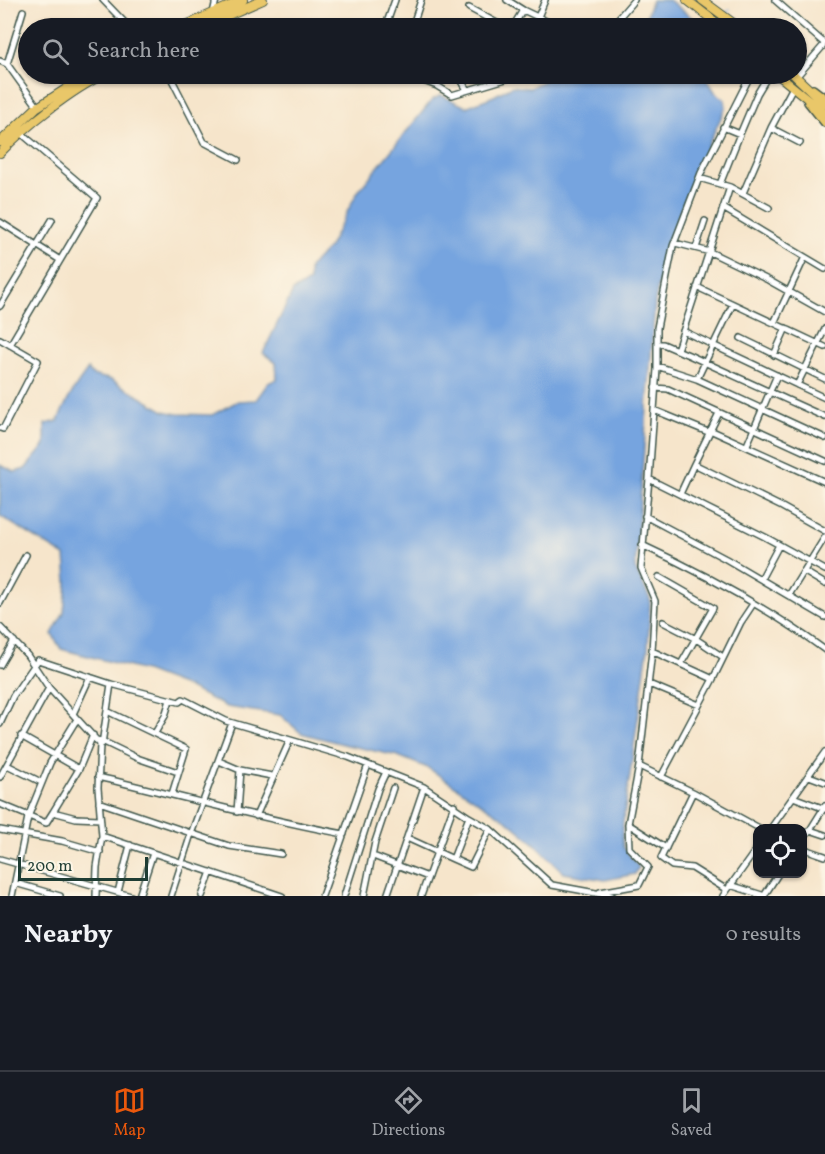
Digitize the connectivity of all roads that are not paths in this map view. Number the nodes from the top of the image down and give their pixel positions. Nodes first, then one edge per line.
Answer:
1 (103, 0) edge
2 (216, 0) edge
3 (243, 0) edge
4 (263, 0) edge
5 (395, 0) edge
6 (421, 0) edge
7 (507, 0) edge
8 (545, 0) edge
9 (634, 0) edge
10 (687, 0) edge
11 (702, 0) edge
12 (775, 0) edge
13 (469, 8) dead end
14 (523, 10) junction
15 (23, 11) dead end
16 (213, 14) junction
17 (538, 17) joint
18 (21, 18) edge
19 (120, 18) edge
20 (203, 18) edge
21 (222, 18) edge
22 (389, 18) edge
23 (415, 18) edge
24 (488, 18) edge
25 (518, 18) edge
26 (619, 18) edge
27 (710, 18) edge
28 (726, 18) edge
29 (795, 18) edge
30 (18, 28) edge
31 (807, 29) edge
32 (824, 45) edge
33 (0, 61) edge
34 (807, 63) edge
35 (7, 64) junction
36 (18, 79) edge
37 (21, 84) edge
38 (74, 84) edge
39 (90, 84) edge
40 (175, 84) edge
41 (432, 84) edge
42 (464, 84) edge
43 (488, 84) edge
44 (746, 84) edge
45 (763, 84) edge
46 (789, 84) edge
47 (804, 84) edge
48 (807, 84) edge
49 (793, 87) junction
50 (467, 90) junction
51 (806, 98) junction
52 (825, 98) edge
53 (825, 104) edge
54 (38, 107) junction
55 (825, 113) edge
56 (825, 123) edge
57 (723, 127) junction
58 (771, 128) junction
59 (21, 133) junction
60 (740, 134) junction
61 (0, 142) edge
62 (800, 143) dead end
63 (0, 153) edge
64 (237, 160) dead end
65 (699, 178) junction
66 (720, 184) junction
67 (730, 187) junction
68 (743, 193) junction
69 (723, 208) junction
70 (769, 208) dead end
71 (52, 220) dead end
72 (705, 221) dead end
73 (0, 222) edge
74 (675, 243) junction
75 (37, 246) junction
76 (696, 248) junction
77 (710, 252) junction
78 (805, 257) junction
79 (60, 260) junction
80 (825, 269) edge
81 (697, 287) junction
82 (788, 292) junction
83 (733, 304) junction
84 (0, 306) edge
85 (825, 312) edge
86 (774, 323) junction
87 (786, 328) junction
88 (825, 329) edge
89 (683, 331) junction
90 (741, 338) dead end
91 (1, 342) edge
92 (657, 344) junction
93 (713, 344) junction
94 (818, 344) junction
95 (10, 345) junction
96 (825, 347) edge
97 (677, 350) junction
98 (774, 355) junction
99 (705, 362) junction
100 (657, 366) junction
101 (806, 370) junction
102 (777, 375) junction
103 (697, 378) junction
104 (825, 379) edge
105 (797, 385) junction
106 (655, 388) junction
107 (769, 392) junction
108 (825, 398) edge
109 (654, 410) junction
110 (762, 410) junction
111 (719, 413) junction
112 (825, 417) edge
113 (0, 428) edge
114 (754, 429) junction
115 (709, 431) junction
116 (825, 438) edge
117 (747, 445) junction
118 (825, 461) edge
119 (694, 464) junction
120 (650, 479) junction
121 (825, 482) edge
122 (680, 494) junction
123 (645, 516) junction
124 (825, 531) edge
125 (825, 537) edge
126 (642, 545) junction
127 (779, 545) junction
128 (26, 555) dead end
129 (811, 562) junction
130 (825, 570) edge
131 (805, 572) junction
132 (659, 578) dead end
133 (761, 579) junction
134 (825, 584) edge
135 (789, 595) junction
136 (0, 603) edge
137 (753, 604) junction
138 (825, 617) edge
139 (663, 622) dead end
140 (0, 627) edge
141 (696, 639) junction
142 (14, 641) junction
143 (825, 650) edge
144 (652, 651) junction
145 (723, 657) junction
146 (681, 664) junction
147 (0, 665) edge
148 (34, 665) junction
149 (90, 677) junction
150 (713, 679) junction
151 (111, 684) junction
152 (649, 684) junction
153 (49, 688) junction
154 (170, 700) junction
155 (699, 705) junction
156 (107, 711) junction
157 (75, 716) junction
158 (232, 723) junction
159 (0, 724) edge
160 (155, 732) junction
161 (21, 736) junction
162 (96, 739) junction
163 (290, 740) junction
164 (825, 752) edge
165 (54, 755) junction
166 (219, 761) junction
167 (822, 761) edge
168 (7, 765) junction
169 (368, 765) junction
170 (639, 766) junction
171 (79, 769) junction
172 (240, 770) junction
173 (178, 772) junction
174 (386, 772) junction
175 (272, 776) junction
176 (809, 776) junction
177 (0, 777) edge
178 (99, 777) junction
179 (661, 777) junction
180 (825, 782) edge
181 (41, 783) junction
182 (424, 787) junction
183 (393, 788) dead end
184 (693, 792) junction
185 (172, 794) junction
186 (793, 798) junction
187 (99, 802) junction
188 (204, 802) junction
189 (0, 804) edge
190 (454, 806) junction
191 (825, 808) edge
192 (53, 812) junction
193 (237, 812) junction
194 (256, 816) junction
195 (28, 817) junction
196 (469, 817) junction
197 (100, 819) junction
198 (46, 823) junction
199 (774, 824) edge
200 (627, 825) junction
201 (753, 825) edge
202 (490, 829) junction
203 (0, 830) edge
204 (810, 830) junction
205 (807, 833) edge
206 (24, 834) junction
207 (191, 834) junction
208 (344, 834) junction
209 (825, 835) edge
210 (102, 836) junction
211 (41, 837) junction
212 (407, 838) junction
213 (130, 845) junction
214 (666, 848) junction
215 (807, 850) edge
216 (100, 852) junction
217 (437, 852) junction
218 (153, 853) junction
219 (281, 854) dead end
220 (753, 855) edge
221 (373, 856) junction
222 (825, 856) edge
223 (0, 859) edge
224 (453, 859) junction
225 (182, 862) junction
226 (18, 865) junction
227 (398, 866) junction
228 (211, 872) junction
229 (428, 877) junction
230 (775, 878) edge
231 (15, 883) junction
232 (96, 886) junction
233 (726, 890) edge
234 (118, 892) junction
235 (597, 893) junction
236 (12, 896) edge
237 (60, 896) edge
238 (96, 896) edge
239 (131, 896) edge
240 (140, 896) edge
241 (171, 896) edge
242 (202, 896) edge
243 (282, 896) edge
244 (321, 896) edge
245 (344, 896) edge
246 (364, 896) edge
247 (387, 896) edge
248 (421, 896) edge
249 (612, 896) edge
250 (765, 896) edge

1 - 19 street
2 - 16 street
3 - 16 highway
4 - 21 highway
5 - 22 street
6 - 23 street
7 - 14 street
8 - 17 street
9 - 26 street
10 - 27 highway
11 - 28 highway
12 - 29 street
13 - 24 street
14 - 17 street
14 - 25 street
15 - 18 street
16 - 20 highway
30 - 35 street
31 - 32 street
32 - 34 street
33 - 35 street
35 - 36 street
37 - 54 street
38 - 54 highway
39 - 59 highway
40 - 64 street
41 - 50 street
42 - 50 street
43 - 50 street
44 - 57 street
45 - 60 street
46 - 49 highway
47 - 53 highway
48 - 52 main road
49 - 51 highway
49 - 58 street
51 - 55 highway
51 - 56 main road
54 - 61 highway
57 - 60 street
57 - 65 street
58 - 62 street
58 - 68 street
59 - 63 highway
59 - 79 street
60 - 66 street
65 - 66 street
65 - 74 street
66 - 67 street
67 - 68 street
67 - 69 street
68 - 70 street
69 - 77 street
69 - 78 street
71 - 75 street
72 - 76 street
73 - 75 street
74 - 76 street
74 - 92 street
75 - 79 street
75 - 84 street
76 - 77 street
77 - 81 street
77 - 82 street
78 - 80 street
78 - 82 street
79 - 95 street
81 - 83 street
81 - 89 street
82 - 85 street
82 - 86 street
83 - 86 street
83 - 93 street
86 - 87 street
87 - 94 street
87 - 98 street
88 - 94 street
89 - 93 street
89 - 97 street
90 - 98 street
91 - 95 street
92 - 97 street
92 - 100 street
93 - 99 street
93 - 102 street
94 - 96 street
94 - 101 street
95 - 113 street
97 - 99 street
98 - 101 street
99 - 103 street
99 - 107 street
100 - 103 street
100 - 106 street
101 - 104 street
101 - 105 street
102 - 105 street
102 - 107 street
103 - 110 street
105 - 108 street
106 - 109 street
106 - 111 street
107 - 110 street
107 - 112 street
109 - 115 street
109 - 120 street
110 - 114 street
110 - 116 street
111 - 114 street
111 - 115 street
114 - 117 street
114 - 118 street
115 - 117 street
115 - 119 street
117 - 121 street
119 - 122 street
119 - 124 street
120 - 122 street
120 - 123 street
122 - 127 street
123 - 126 street
123 - 133 street
125 - 129 street
126 - 137 street
126 - 144 street
127 - 129 street
127 - 133 street
128 - 136 street
129 - 130 street
129 - 131 street
131 - 134 street
131 - 135 street
132 - 141 street
133 - 135 street
135 - 138 street
137 - 143 street
137 - 145 street
139 - 141 street
140 - 142 street
141 - 145 street
141 - 146 street
142 - 147 street
142 - 148 street
144 - 146 street
144 - 152 street
145 - 150 street
146 - 150 street
148 - 149 street
148 - 153 street
148 - 159 street
149 - 151 street
149 - 157 street
150 - 155 street
151 - 154 street
151 - 156 street
152 - 155 street
152 - 170 street
153 - 157 street
153 - 161 street
154 - 158 street
154 - 160 street
155 - 179 street
156 - 160 street
156 - 162 street
157 - 162 street
157 - 165 street
158 - 163 street
158 - 166 street
160 - 173 street
161 - 165 street
161 - 168 street
162 - 171 street
162 - 173 street
162 - 178 street
163 - 169 street
163 - 175 street
164 - 167 street
165 - 171 street
165 - 181 street
166 - 172 street
166 - 188 street
167 - 176 street
168 - 177 street
168 - 181 street
169 - 174 street
169 - 208 street
170 - 179 street
170 - 200 street
171 - 192 street
172 - 175 street
172 - 193 street
173 - 185 street
174 - 182 street
174 - 245 street
175 - 194 street
176 - 180 street
176 - 186 street
178 - 185 street
178 - 187 street
179 - 184 street
181 - 195 street
182 - 190 street
182 - 212 street
183 - 221 street
184 - 201 street
184 - 214 street
185 - 188 street
186 - 191 street
186 - 199 street
187 - 197 street
187 - 207 street
188 - 193 street
188 - 207 street
189 - 195 street
190 - 196 street
190 - 217 street
191 - 204 street
192 - 197 street
192 - 198 street
193 - 194 street
194 - 208 street
195 - 198 street
195 - 206 street
196 - 202 street
196 - 224 street
197 - 210 street
198 - 211 street
200 - 214 street
200 - 235 street
202 - 224 street
202 - 235 street
203 - 206 street
204 - 205 street
204 - 209 street
206 - 211 street
206 - 226 street
207 - 219 street
207 - 225 street
208 - 244 street
210 - 213 street
210 - 216 street
211 - 216 street
212 - 217 street
212 - 227 street
213 - 218 street
213 - 234 street
214 - 233 street
215 - 222 street
216 - 232 street
217 - 224 street
217 - 229 street
218 - 225 street
218 - 240 street
220 - 233 street
221 - 227 street
221 - 246 street
223 - 226 street
225 - 228 street
225 - 241 street
226 - 231 street
226 - 232 street
227 - 229 street
227 - 247 street
228 - 242 street
228 - 243 street
229 - 248 street
230 - 250 street
231 - 236 street
231 - 237 street
232 - 234 street
232 - 238 street
233 - 250 street
234 - 239 street
235 - 249 street

